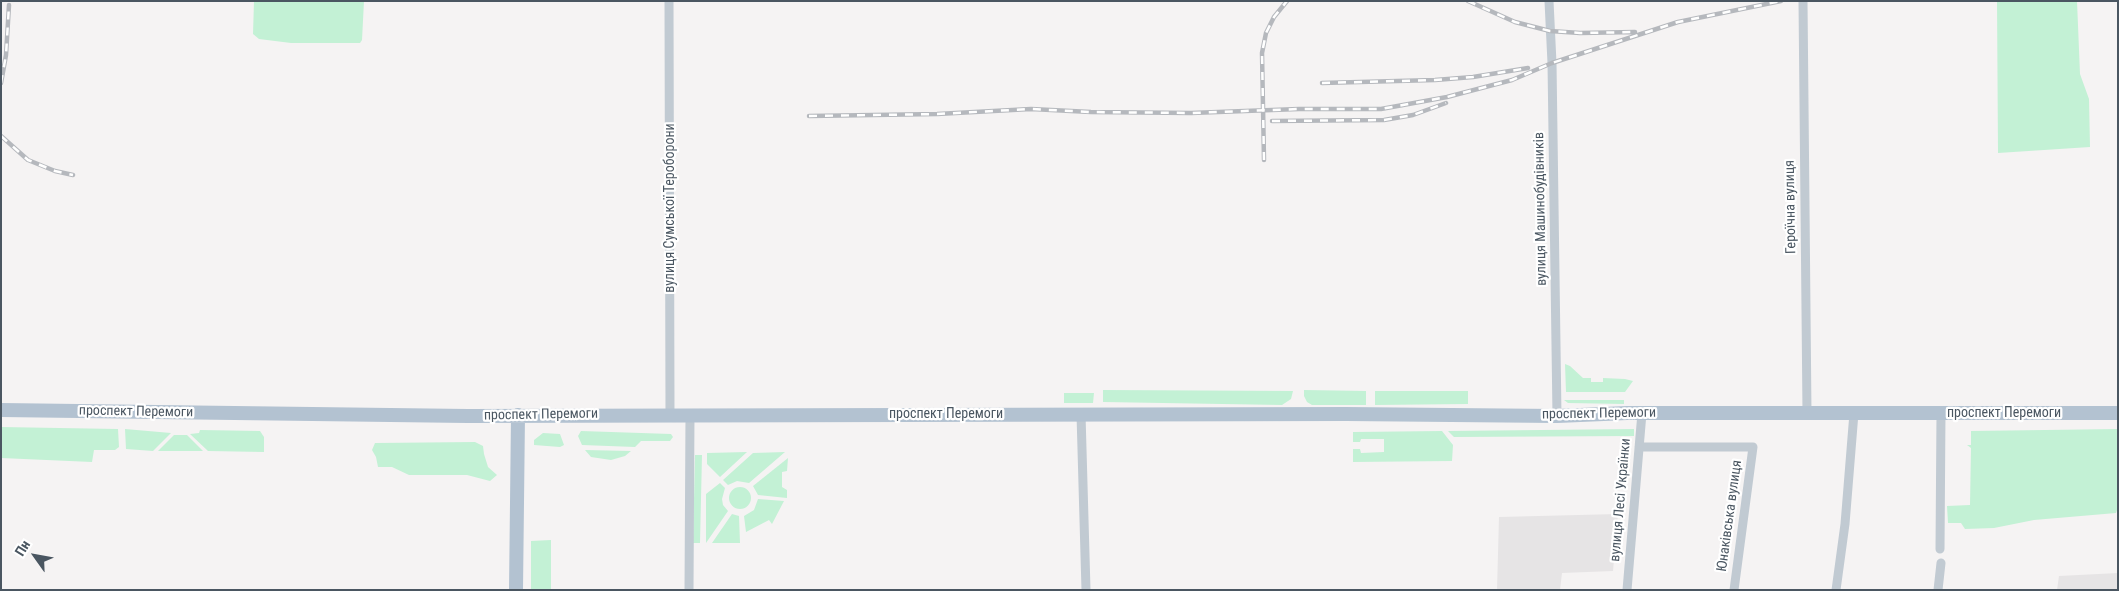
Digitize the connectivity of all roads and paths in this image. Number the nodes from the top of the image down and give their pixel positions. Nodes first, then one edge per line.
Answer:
1 (669, 1) edge
2 (1549, 1) edge
3 (1803, 1) edge
4 (1, 410) edge
5 (1642, 413) junction
6 (1807, 413) junction
7 (1854, 413) junction
8 (1941, 413) junction
9 (2118, 413) edge
10 (670, 414) junction
11 (690, 414) junction
12 (1081, 414) junction
13 (518, 415) junction
14 (1557, 416) junction
15 (1639, 446) junction
16 (1940, 549) dead end
17 (1940, 563) dead end
18 (516, 590) edge
19 (689, 590) edge
20 (1086, 590) edge
21 (1626, 590) edge
22 (1734, 590) edge
23 (1836, 590) edge
24 (1938, 590) edge

1 - 10 street, вулиця Сумської Тероборони
2 - 14 street, вулиця Машинобудівників
3 - 6 street, Героїчна вулиця
4 - 13 main road, проспект Перемоги
5 - 6 main road, проспект Перемоги
5 - 14 main road, проспект Перемоги
5 - 15 street, вулиця Лесі Українки
6 - 7 main road, проспект Перемоги
7 - 8 main road, проспект Перемоги
7 - 23 street
8 - 9 main road, проспект Перемоги
8 - 16 street
10 - 11 main road, проспект Перемоги
10 - 13 main road, проспект Перемоги
11 - 12 main road, проспект Перемоги
11 - 19 street
12 - 14 main road, проспект Перемоги
12 - 20 street
13 - 18 main road
15 - 21 street, вулиця Лесі Українки
15 - 22 street, Юнаківська вулиця
17 - 24 street

